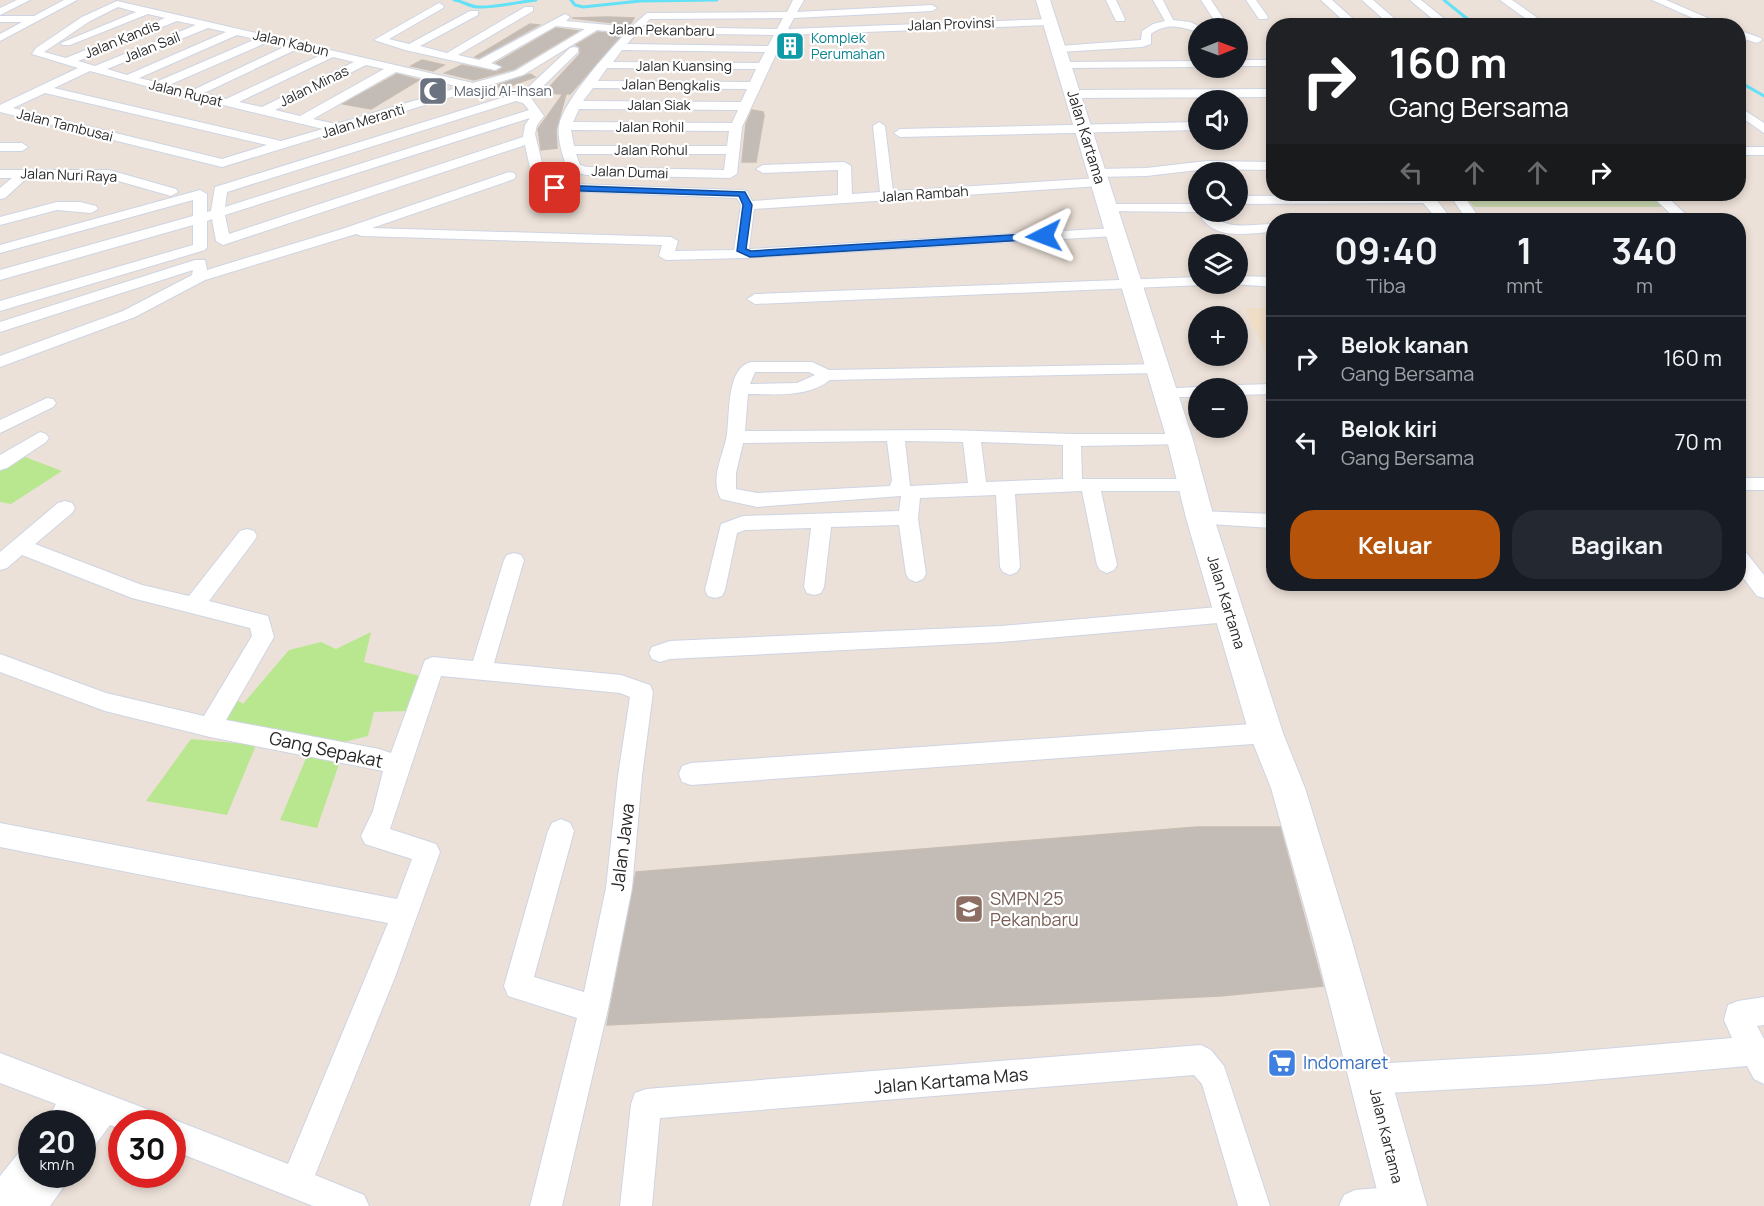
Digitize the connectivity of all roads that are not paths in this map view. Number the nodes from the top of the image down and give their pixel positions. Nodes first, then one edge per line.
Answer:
1 (25, 0) edge
2 (72, 0) edge
3 (799, 0) edge
4 (1111, 0) edge
5 (1158, 0) edge
6 (1206, 0) edge
7 (1251, 0) edge
8 (1326, 0) edge
9 (1367, 0) edge
10 (1415, 0) edge
11 (1505, 0) edge
12 (1657, 0) edge
13 (932, 4) edge
14 (439, 6) dead end
15 (529, 9) dead end
16 (147, 11) junction
17 (0, 12) edge
18 (474, 13) dead end
19 (607, 14) dead end
20 (568, 15) dead end
21 (790, 15) junction
22 (177, 16) junction
23 (1263, 17) dead end
24 (1218, 18) dead end
25 (1347, 18) edge
26 (1388, 18) edge
27 (1438, 18) edge
28 (1532, 18) edge
29 (1701, 18) edge
30 (0, 19) edge
31 (36, 19) junction
32 (86, 19) junction
33 (1120, 19) dead end
34 (1169, 19) dead end
35 (555, 23) junction
36 (209, 24) junction
37 (110, 25) junction
38 (933, 25) junction
39 (1188, 26) edge
40 (594, 28) junction
41 (632, 30) junction
42 (238, 31) junction
43 (781, 32) junction
44 (1054, 34) edge
45 (1746, 36) edge
46 (269, 38) junction
47 (0, 39) edge
48 (54, 40) junction
49 (1746, 43) edge
50 (297, 45) junction
51 (621, 47) junction
52 (409, 48) junction
53 (771, 49) junction
54 (333, 53) junction
55 (38, 54) junction
56 (449, 56) junction
57 (365, 61) junction
58 (67, 62) junction
59 (1188, 62) edge
60 (1248, 63) edge
61 (1266, 63) edge
62 (481, 64) junction
63 (605, 65) junction
64 (763, 66) junction
65 (395, 68) junction
66 (92, 69) junction
67 (519, 73) junction
68 (432, 78) junction
69 (127, 79) junction
70 (589, 84) junction
71 (157, 86) junction
72 (754, 86) junction
73 (475, 87) junction
74 (413, 88) dead end
75 (42, 89) junction
76 (1266, 93) edge
77 (193, 94) junction
78 (1074, 94) junction
79 (524, 98) junction
80 (394, 99) dead end
81 (225, 103) junction
82 (574, 105) junction
83 (744, 106) junction
84 (263, 111) junction
85 (537, 112) junction
86 (151, 114) junction
87 (1746, 115) edge
88 (302, 120) junction
89 (565, 126) junction
90 (879, 126) dead end
91 (1188, 126) edge
92 (342, 127) junction
93 (736, 127) junction
94 (1083, 127) junction
95 (1764, 129) edge
96 (900, 133) dead end
97 (105, 134) junction
98 (530, 139) junction
99 (282, 145) junction
100 (0, 147) edge
101 (22, 147) dead end
102 (570, 150) junction
103 (732, 150) junction
104 (1746, 151) edge
105 (1764, 151) edge
106 (222, 163) joint
107 (1266, 166) edge
108 (763, 169) dead end
109 (0, 174) edge
110 (24, 174) junction
111 (509, 176) dead end
112 (171, 192) dead end
113 (0, 195) edge
114 (887, 196) junction
115 (845, 199) junction
116 (1104, 199) junction
117 (1248, 200) edge
118 (1266, 200) edge
119 (1429, 201) edge
120 (1665, 201) edge
121 (0, 204) edge
122 (748, 205) junction
123 (50, 207) junction
124 (1188, 207) edge
125 (91, 209) dead end
126 (1440, 213) edge
127 (1677, 213) edge
128 (210, 217) junction
129 (0, 221) edge
130 (1212, 222) edge
131 (1266, 228) edge
132 (347, 231) junction
133 (0, 249) edge
134 (744, 254) junction
135 (0, 275) edge
136 (200, 277) junction
137 (1248, 281) edge
138 (1188, 282) edge
139 (1266, 282) edge
140 (1130, 283) junction
141 (755, 299) dead end
142 (0, 306) edge
143 (0, 327) edge
144 (0, 362) edge
145 (1160, 380) junction
146 (1188, 389) edge
147 (1266, 389) edge
148 (1248, 390) edge
149 (47, 403) dead end
150 (0, 427) edge
151 (736, 437) junction
152 (895, 437) junction
153 (971, 437) junction
154 (40, 438) dead end
155 (1072, 440) junction
156 (1180, 440) junction
157 (0, 464) edge
158 (1746, 484) edge
159 (1764, 484) edge
160 (1082, 485) junction
161 (1192, 485) junction
162 (978, 489) junction
163 (1005, 489) junction
164 (65, 508) dead end
165 (908, 518) junction
166 (1200, 518) junction
167 (1266, 521) edge
168 (822, 522) junction
169 (248, 536) dead end
170 (21, 547) junction
171 (514, 560) dead end
172 (0, 563) edge
173 (1107, 566) dead end
174 (1746, 566) edge
175 (1010, 567) dead end
176 (916, 574) dead end
177 (814, 587) dead end
178 (715, 590) dead end
179 (1764, 590) edge
180 (194, 605) junction
181 (1229, 614) junction
182 (660, 653) dead end
183 (0, 663) edge
184 (481, 671) junction
185 (210, 727) junction
186 (1266, 733) junction
187 (396, 772) junction
188 (691, 774) dead end
189 (561, 831) dead end
190 (0, 835) edge
191 (404, 913) junction
192 (594, 1009) junction
193 (1764, 1011) edge
194 (1758, 1060) edge
195 (0, 1068) edge
196 (1371, 1079) junction
197 (93, 1102) junction
198 (81, 1110) edge
199 (90, 1110) edge
200 (112, 1110) edge
201 (186, 1139) edge
202 (18, 1179) edge
203 (296, 1182) junction
204 (44, 1188) edge
205 (0, 1202) edge
206 (1403, 1204) edge
207 (30, 1206) edge
208 (353, 1206) edge
209 (546, 1206) edge
210 (636, 1206) edge
211 (1254, 1206) edge
212 (1355, 1206) edge

1 - 17 street
2 - 31 street
3 - 21 street, Jalan Dumai
4 - 33 street
5 - 34 street
6 - 24 street
7 - 23 street
8 - 25 street
9 - 26 street
10 - 27 street
11 - 28 street
12 - 29 street
13 - 21 street
13 - 38 street
14 - 52 street
15 - 56 street
16 - 22 street, Jalan Kabun
16 - 32 street, Jalan Kabun
16 - 37 street
18 - 52 street
19 - 40 street
20 - 35 street
21 - 41 street
21 - 43 street, Jalan Dumai
22 - 36 street, Jalan Kabun
22 - 58 street, Jalan Kandis
30 - 31 street
31 - 47 street
32 - 37 street
32 - 48 street
35 - 40 street
35 - 62 street
36 - 42 street, Jalan Kabun
36 - 66 street, Jalan Sail
37 - 55 street
38 - 43 street, Jalan Provinsi
38 - 44 street, Jalan Provinsi
39 - 44 street
40 - 41 street, Jalan Pekanbaru
40 - 67 street, Jalan Meranti
40 - 79 street, Jalan Pekanbaru
41 - 43 street, Jalan Pekanbaru
41 - 51 street
42 - 46 street, Jalan Kabun
42 - 69 street
43 - 53 street, Jalan Dumai
44 - 59 street
44 - 78 main road, Jalan Kartama
45 - 49 street
46 - 50 street, Jalan Kabun
46 - 71 street
47 - 48 street
48 - 55 street
50 - 54 street, Jalan Kabun
50 - 77 street
51 - 53 street
51 - 63 street
52 - 56 street
53 - 64 street, Jalan Dumai
54 - 57 street, Jalan Kabun
54 - 81 street
55 - 58 street, Jalan Rupat
56 - 62 street
57 - 65 street, Jalan Kabun
57 - 84 street, Jalan Minas
58 - 66 street, Jalan Rupat
60 - 61 street
62 - 67 street
63 - 64 street, Jalan Kuansing
63 - 70 street
64 - 72 street, Jalan Dumai
65 - 68 street, Jalan Kabun
65 - 88 street
66 - 69 street, Jalan Rupat
66 - 75 street, Jalan Tambusai
67 - 73 street, Jalan Meranti
68 - 73 street, Jalan Kabun
68 - 74 street
69 - 71 street, Jalan Rupat
70 - 72 street, Jalan Bengkalis
70 - 82 street
71 - 77 street, Jalan Rupat
72 - 83 street, Jalan Dumai
73 - 92 street, Jalan Meranti
75 - 86 street
75 - 97 street, Jalan Tambusai
76 - 78 street
77 - 81 street, Jalan Rupat
77 - 86 street
78 - 94 main road, Jalan Kartama
79 - 85 street
79 - 128 street
80 - 92 street
81 - 84 street, Jalan Rupat
82 - 83 street, Jalan Siak
82 - 89 street
83 - 93 street, Jalan Dumai
84 - 88 street, Jalan Rupat
85 - 98 street
85 - 128 street
86 - 97 street
86 - 99 street
87 - 95 street
88 - 92 street, Jalan Rupat
89 - 93 street, Jalan Rohil
89 - 102 street, Jalan Dumai
90 - 114 street
91 - 94 street
92 - 99 street, Jalan Meranti
93 - 103 street, Jalan Dumai
94 - 96 street
94 - 116 main road, Jalan Kartama
97 - 106 street, Jalan Tambusai
98 - 122 street
98 - 128 street
99 - 106 street, Jalan Meranti
100 - 101 street
102 - 103 street, Jalan Rohul
102 - 103 street, Jalan Dumai
104 - 105 street
107 - 116 street
108 - 115 street
109 - 110 street, Jalan Nuri Raya
110 - 112 street, Jalan Nuri Raya
110 - 113 street
111 - 132 street
114 - 115 street, Jalan Rambah
114 - 116 street, Jalan Rambah
115 - 122 street, Jalan Rambah
116 - 124 street
116 - 134 street
116 - 140 main road, Jalan Kartama
117 - 118 street
119 - 126 street
120 - 127 street
121 - 123 street
122 - 134 street
123 - 125 street
123 - 129 street
128 - 133 street
128 - 135 street
128 - 142 street
130 - 131 street
132 - 134 street
132 - 136 street
136 - 143 street
136 - 144 street
137 - 139 street
138 - 140 street
140 - 141 street
140 - 145 main road, Jalan Kartama
145 - 146 street
145 - 151 street
145 - 156 main road, Jalan Kartama
147 - 148 street
149 - 150 street
151 - 152 street
151 - 152 street
152 - 153 street
153 - 155 street
153 - 162 street
154 - 157 street
155 - 156 street
155 - 160 street
156 - 161 main road, Jalan Kartama
158 - 159 street
160 - 161 street
160 - 163 street
160 - 173 street
161 - 166 main road, Jalan Kartama
162 - 163 street
162 - 165 street
163 - 175 street
164 - 170 street
165 - 168 street
165 - 176 street
166 - 167 street
166 - 181 main road, Jalan Kartama
168 - 177 street
168 - 178 street
169 - 180 street
170 - 172 street
170 - 180 street
171 - 184 street
174 - 179 street
180 - 185 street
181 - 182 street
181 - 186 main road, Jalan Kartama
183 - 185 street, Gang Sepakat
184 - 187 street, Jalan Jawa
184 - 192 street, Jalan Jawa
185 - 187 street, Gang Sepakat
186 - 188 street
186 - 196 main road, Jalan Kartama
187 - 191 street, Gang Sepakat
189 - 192 street
190 - 191 street
191 - 203 street, Gang Sepakat
192 - 209 street, Jalan Jawa
193 - 194 street
194 - 196 street
195 - 197 street
196 - 206 main road, Jalan Kartama
197 - 198 street
197 - 199 street
197 - 200 street
201 - 203 street
202 - 205 street
203 - 208 street
204 - 207 street
206 - 212 street
210 - 211 street, Jalan Kartama Mas

